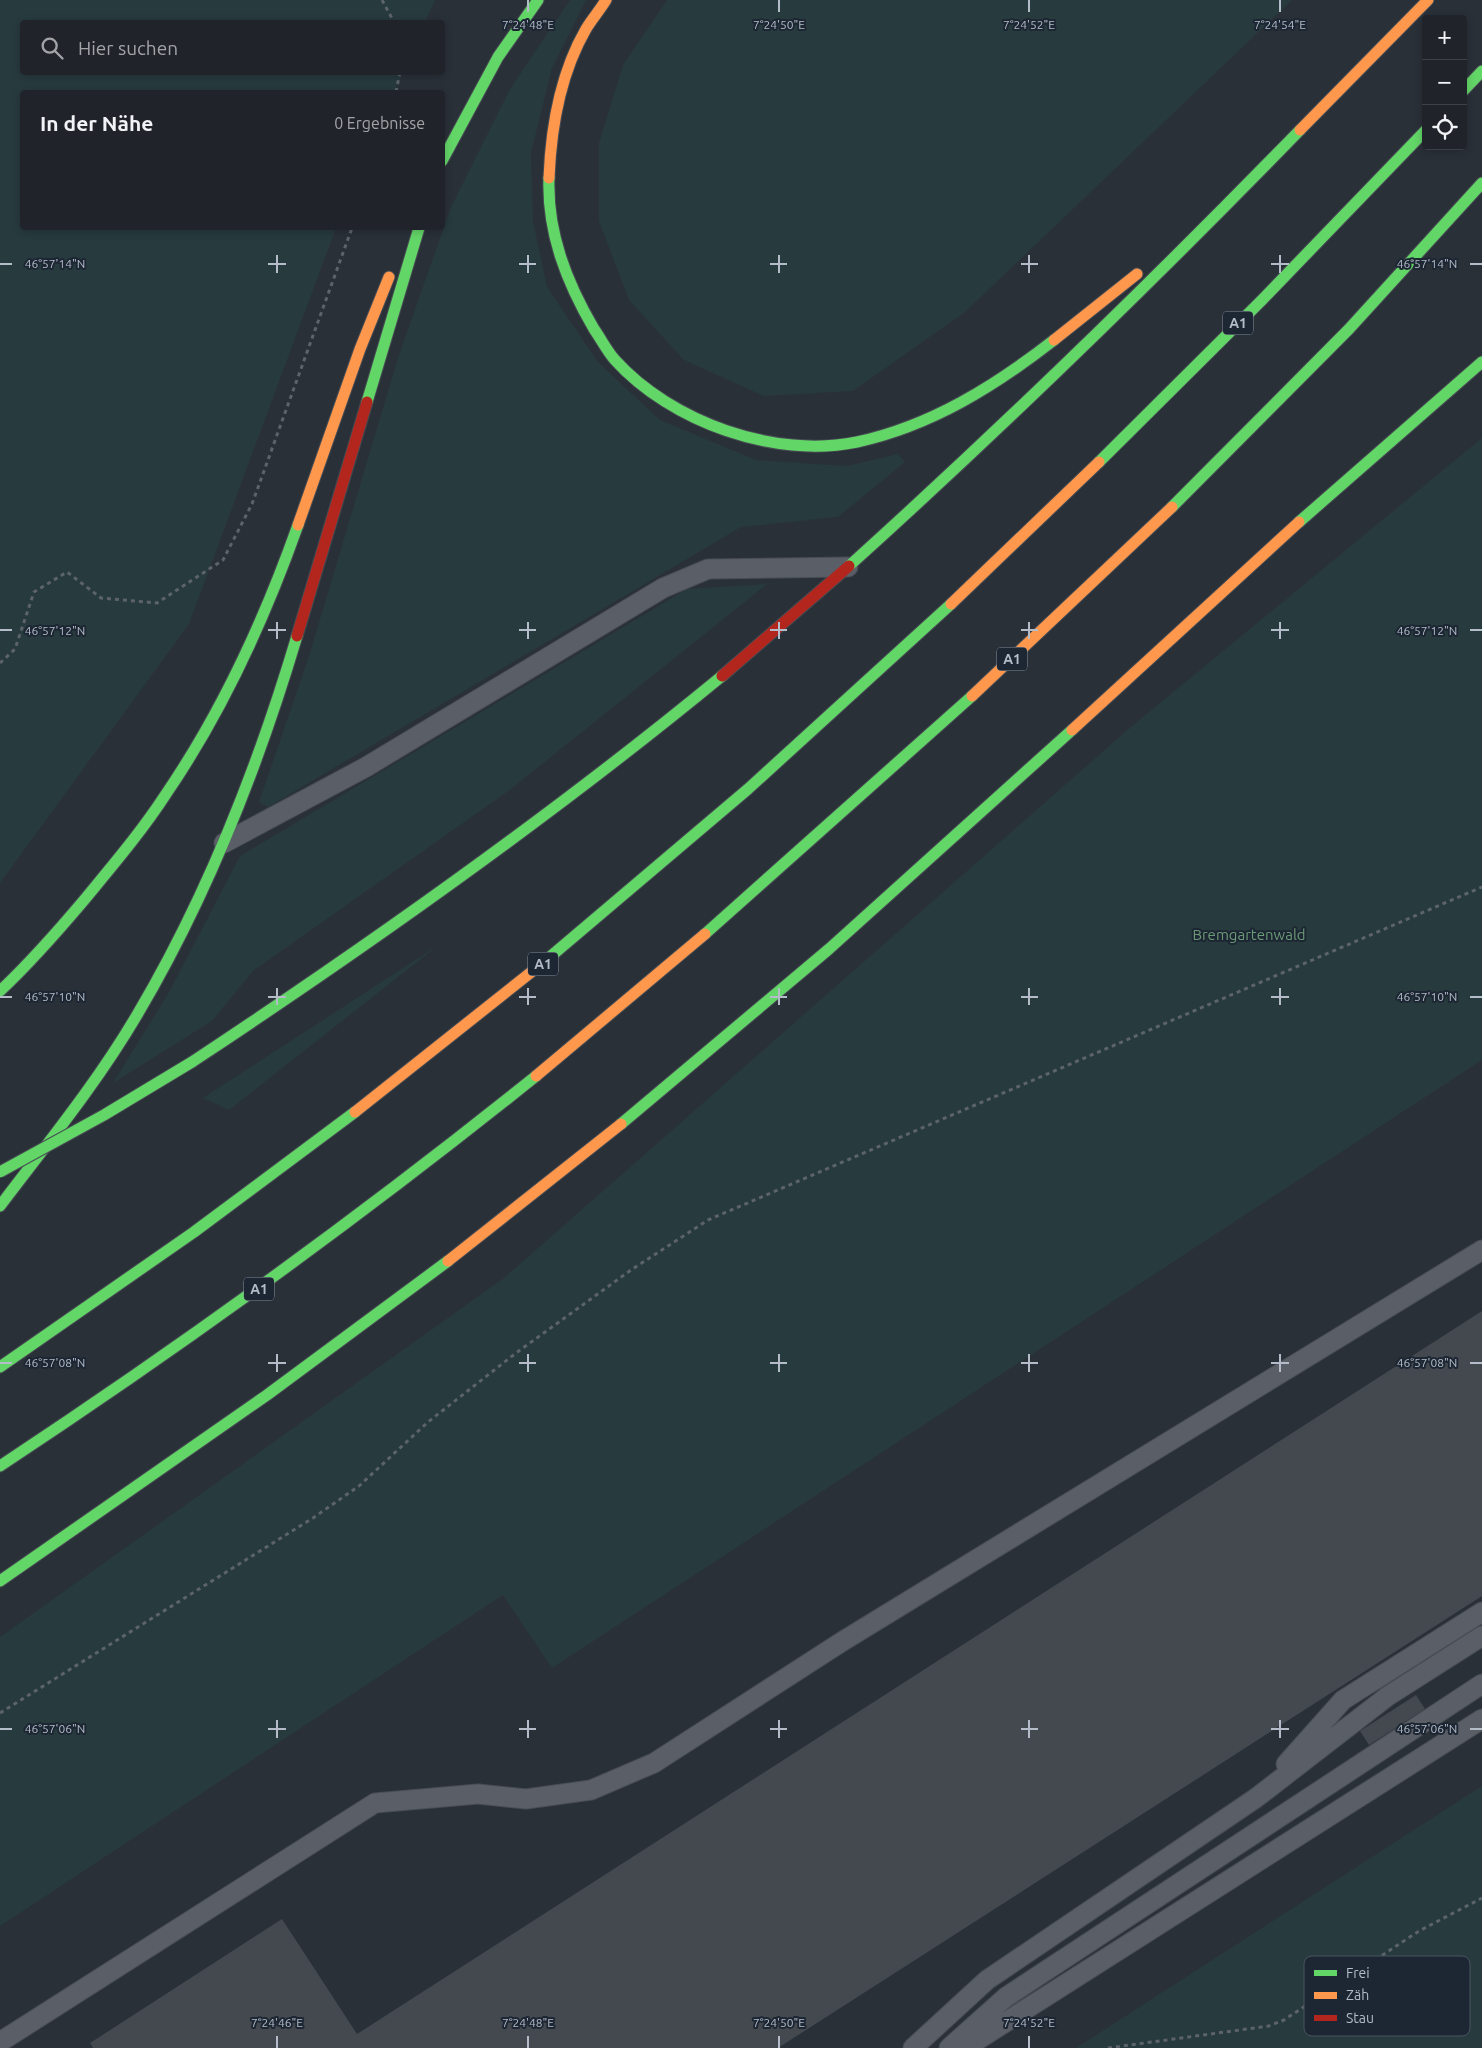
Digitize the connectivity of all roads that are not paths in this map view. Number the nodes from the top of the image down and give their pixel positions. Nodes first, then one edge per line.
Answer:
1 (538, 0) edge
2 (606, 0) edge
3 (1428, 0) edge
4 (1482, 71) edge
5 (1467, 87) edge
6 (1422, 134) edge
7 (445, 154) edge
8 (1482, 183) edge
9 (1227, 205) junction
10 (410, 230) edge
11 (419, 230) edge
12 (1482, 362) edge
13 (848, 567) junction
14 (224, 843) junction
15 (0, 992) edge
16 (0, 1172) edge
17 (0, 1206) edge
18 (1482, 1250) edge
19 (0, 1367) edge
20 (0, 1466) edge
21 (0, 1581) edge
22 (1482, 1612) edge
23 (1482, 1636) edge
24 (1482, 1684) edge
25 (1482, 1718) edge
26 (1256, 1798) junction
27 (0, 2042) edge
28 (913, 2048) edge
29 (949, 2048) edge
30 (965, 2048) edge

1 - 7 highway
2 - 9 highway
3 - 9 highway
4 - 5 highway
6 - 19 highway, A1
8 - 20 highway, A1
9 - 13 highway
10 - 15 highway
11 - 14 highway
12 - 21 highway
13 - 14 lane
13 - 16 highway, bridge
14 - 17 highway
18 - 27 lane
22 - 26 lane
23 - 26 lane
24 - 29 lane
25 - 30 lane
26 - 28 lane

